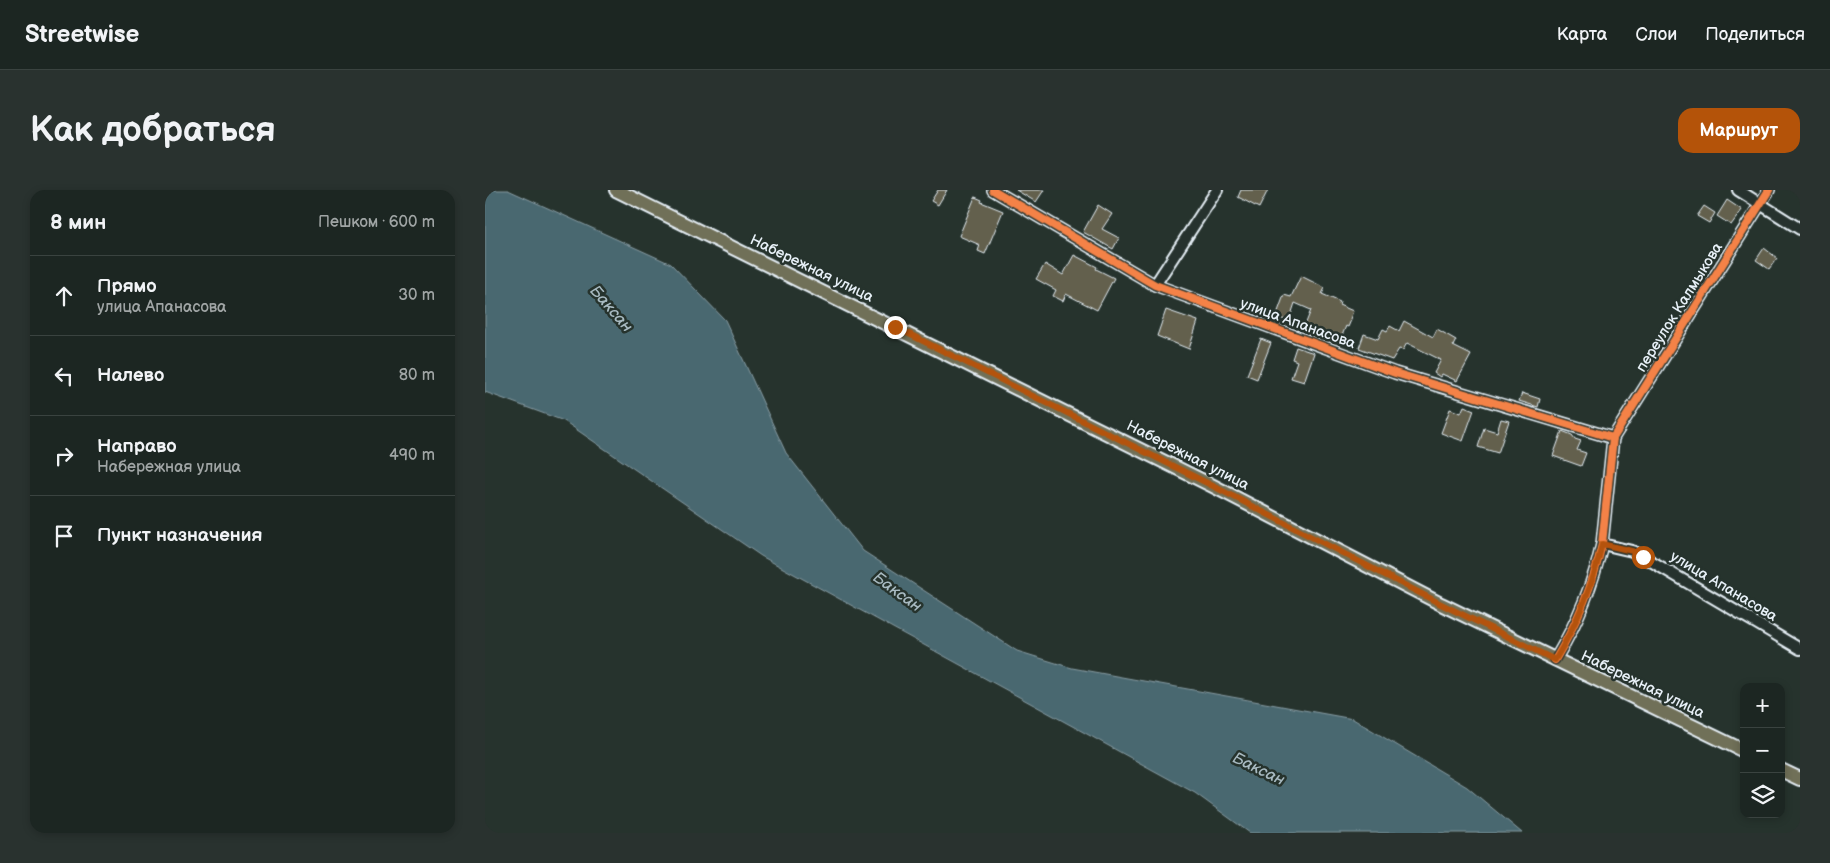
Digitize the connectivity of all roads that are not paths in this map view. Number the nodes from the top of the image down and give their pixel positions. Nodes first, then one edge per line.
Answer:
1 (616, 190) edge
2 (993, 190) edge
3 (1217, 190) edge
4 (1738, 190) edge
5 (1769, 190) edge
6 (1760, 204) junction
7 (1800, 229) edge
8 (1155, 285) junction
9 (1613, 438) junction
10 (1602, 544) junction
11 (1800, 649) edge
12 (1555, 660) junction
13 (1740, 749) edge
14 (1785, 772) edge
15 (1800, 779) edge

1 - 12 main road, Набережная улица
2 - 8 street, улица Апанасова
3 - 8 street
4 - 6 street
5 - 6 street, переулок Калмыкова
6 - 7 street
6 - 9 street, переулок Калмыкова
8 - 9 street, улица Апанасова
9 - 10 street
10 - 11 street, улица Апанасова
10 - 12 street
12 - 13 main road, Набережная улица
14 - 15 main road

